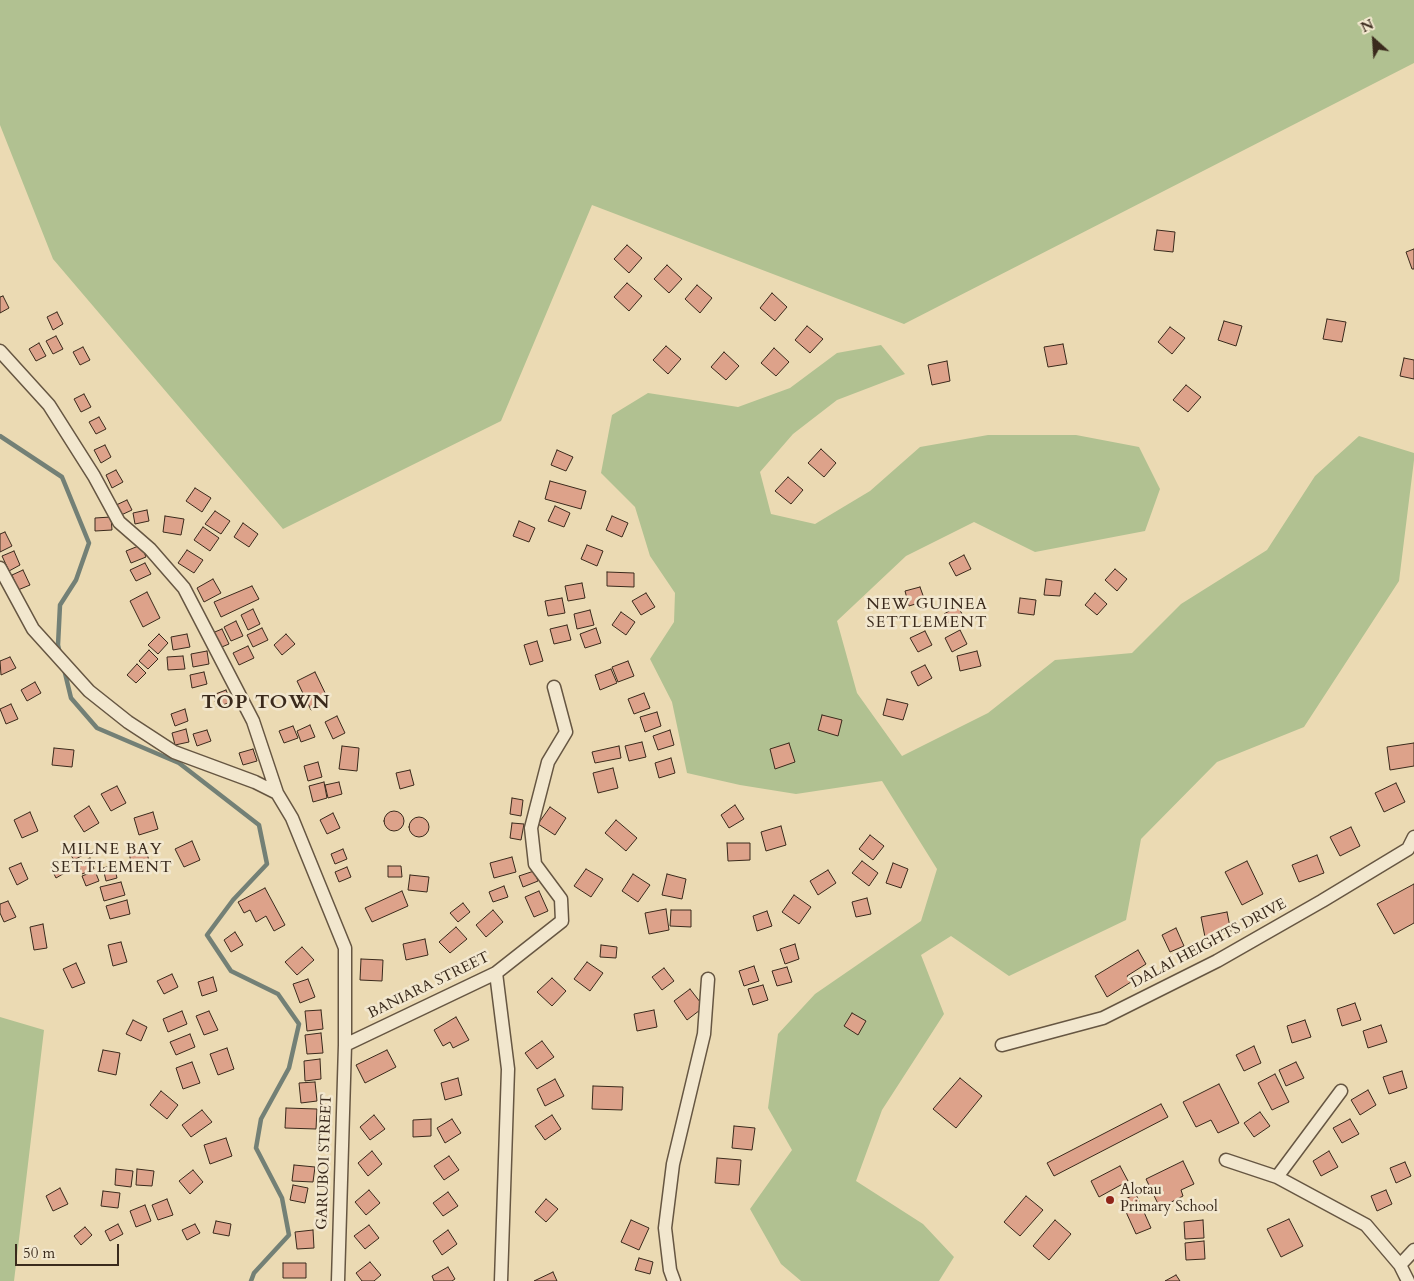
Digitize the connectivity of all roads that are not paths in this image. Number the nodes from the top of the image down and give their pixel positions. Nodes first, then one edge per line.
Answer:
1 (0, 351) edge
2 (0, 568) edge
3 (554, 687) dead end
4 (277, 793) junction
5 (1414, 837) edge
6 (496, 973) junction
7 (708, 979) dead end
8 (345, 1044) junction
9 (1002, 1045) dead end
10 (1341, 1091) dead end
11 (1226, 1160) dead end
12 (1277, 1177) junction
13 (1414, 1250) edge
14 (1400, 1265) junction
15 (338, 1281) edge
16 (501, 1281) edge
17 (674, 1281) edge
18 (1408, 1281) edge

1 - 4 street, GARUBOI STREET
2 - 4 street
3 - 6 street, BANIARA STREET
4 - 8 street, GARUBOI STREET
5 - 9 street, DALAI HEIGHTS DRIVE
6 - 8 street, BANIARA STREET
6 - 16 street
7 - 17 street
8 - 15 street, GARUBOI STREET
10 - 12 street
11 - 12 street
12 - 14 street
13 - 14 street
14 - 18 street

